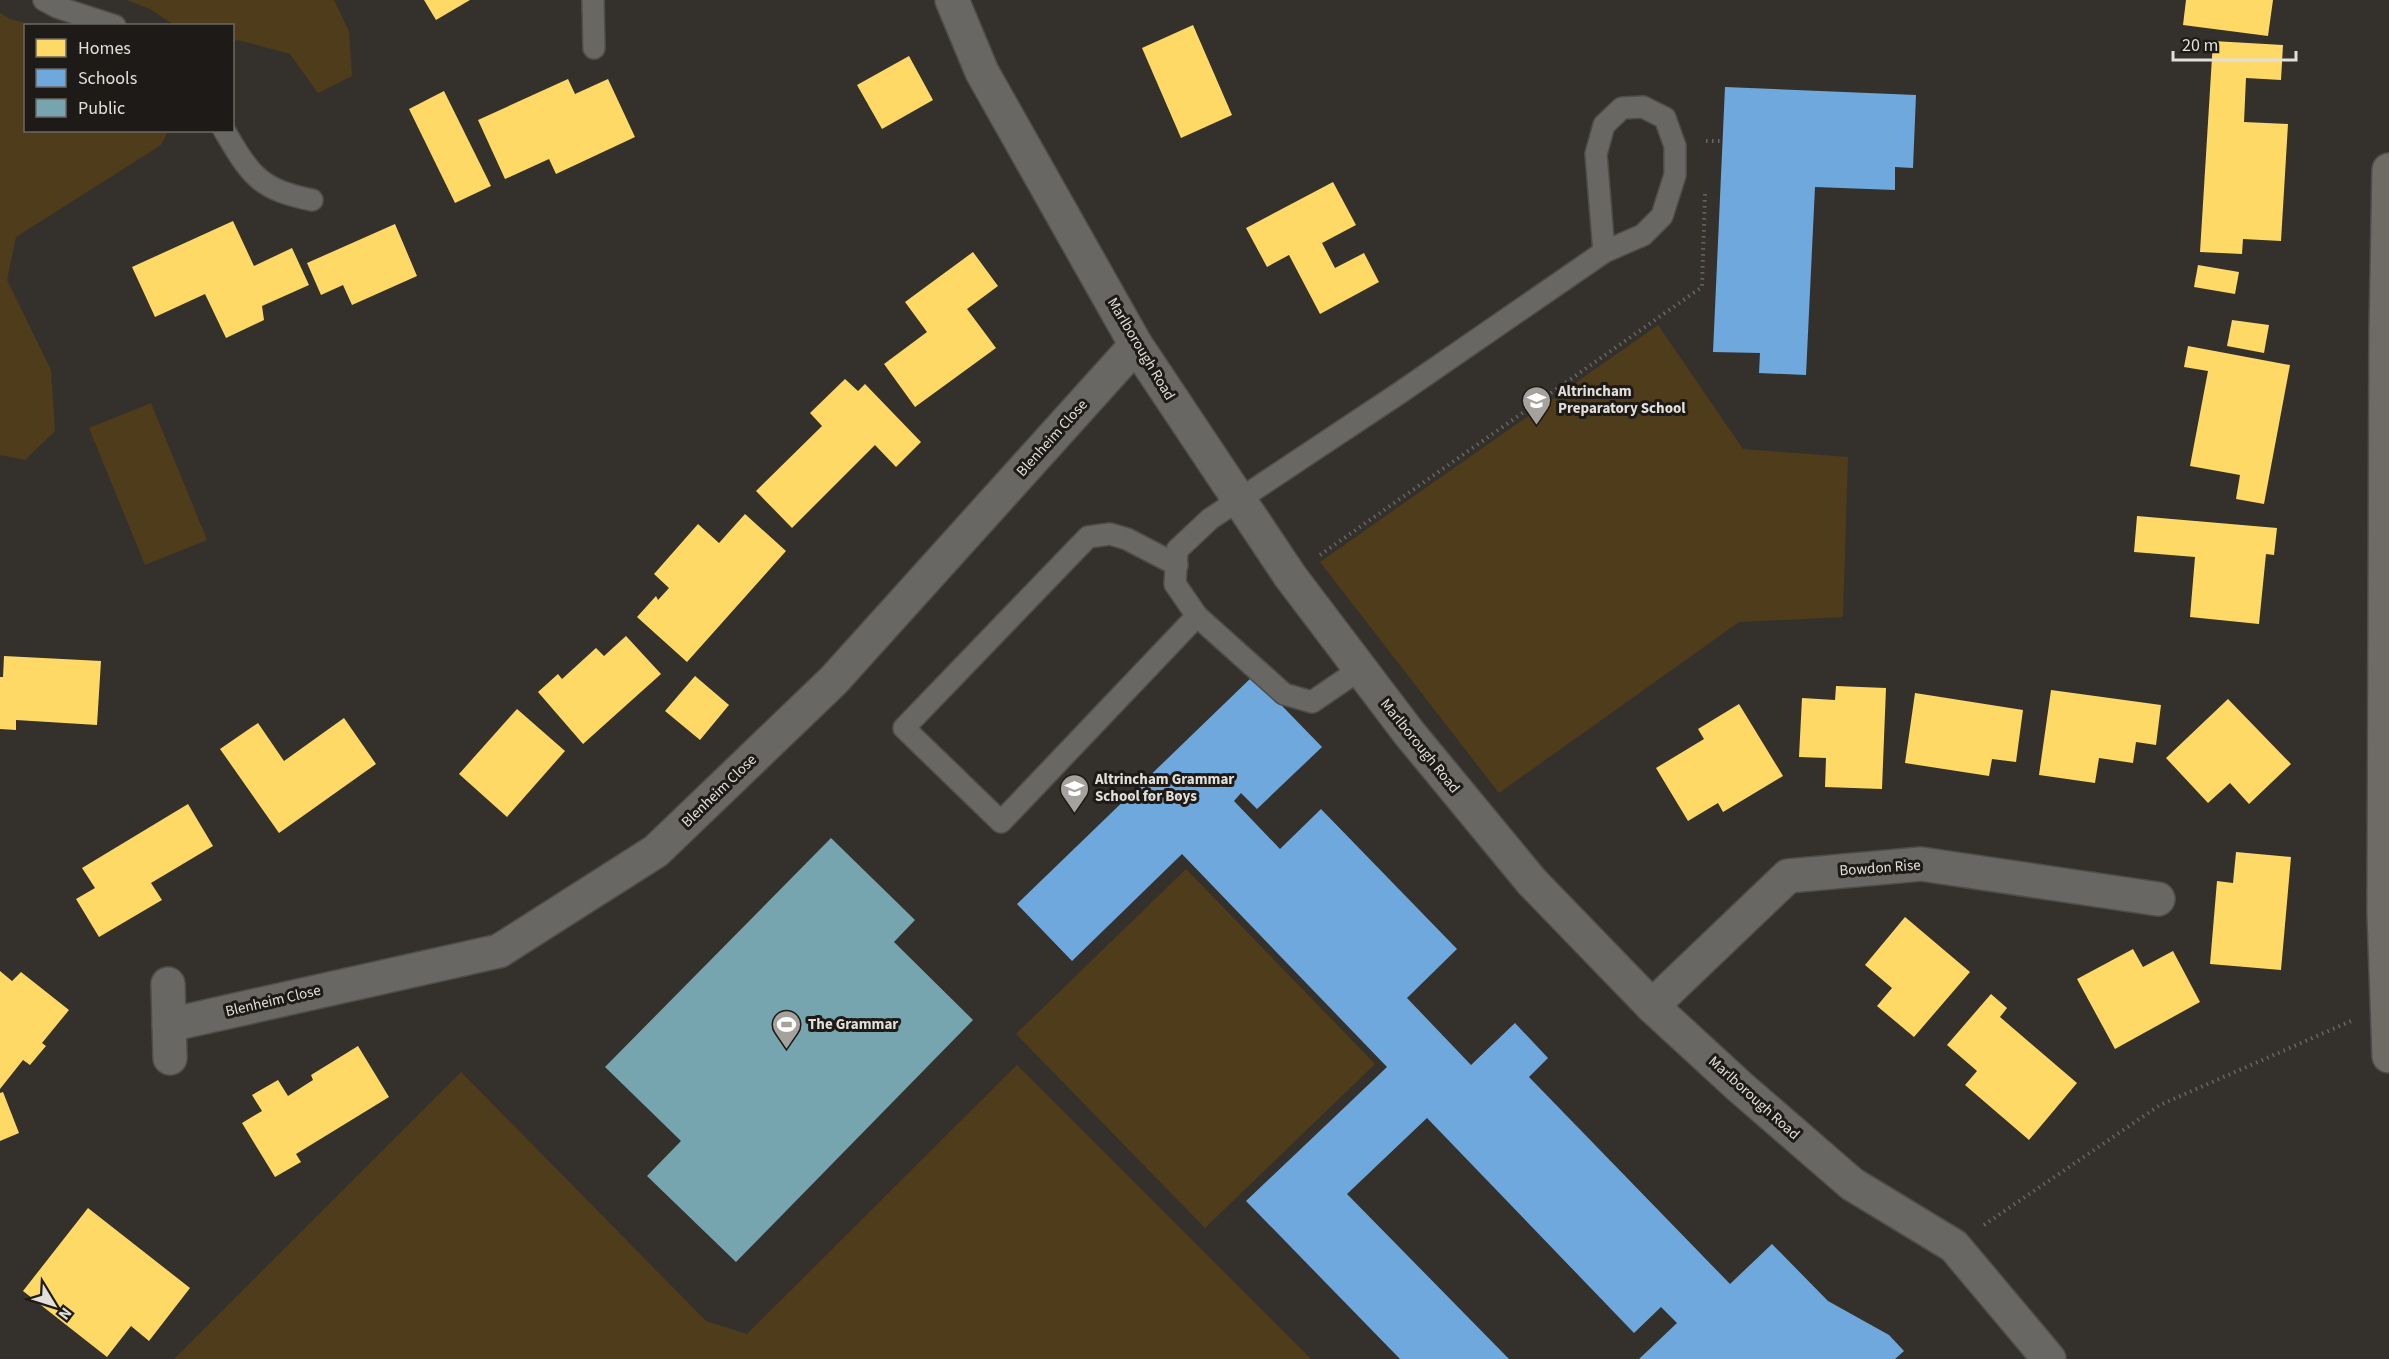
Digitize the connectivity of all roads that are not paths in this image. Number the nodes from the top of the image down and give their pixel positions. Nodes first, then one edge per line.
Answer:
1 (44, 0) edge
2 (593, 0) edge
3 (952, 0) edge
4 (109, 24) edge
5 (594, 48) dead end
6 (225, 132) edge
7 (2389, 170) edge
8 (312, 200) dead end
9 (1604, 252) junction
10 (1136, 345) junction
11 (1238, 501) junction
12 (1177, 565) junction
13 (1197, 615) junction
14 (1359, 670) junction
15 (2387, 697) edge
16 (2158, 899) dead end
17 (168, 984) dead end
18 (1652, 1006) junction
19 (169, 1025) junction
20 (2389, 1056) edge
21 (170, 1058) dead end
22 (2049, 1359) edge

1 - 4 lane
2 - 5 lane
3 - 10 street, Marlborough Road
6 - 8 lane
7 - 15 main road
9 - 9 lane
9 - 11 lane
10 - 11 street, Marlborough Road
10 - 19 street, Blenheim Close
11 - 12 lane
11 - 14 street, Marlborough Road
12 - 13 lane
12 - 13 lane
13 - 14 lane
14 - 18 street, Marlborough Road
15 - 20 main road
16 - 18 street, Bowdon Rise
17 - 19 street
18 - 22 street, Marlborough Road
19 - 21 street

